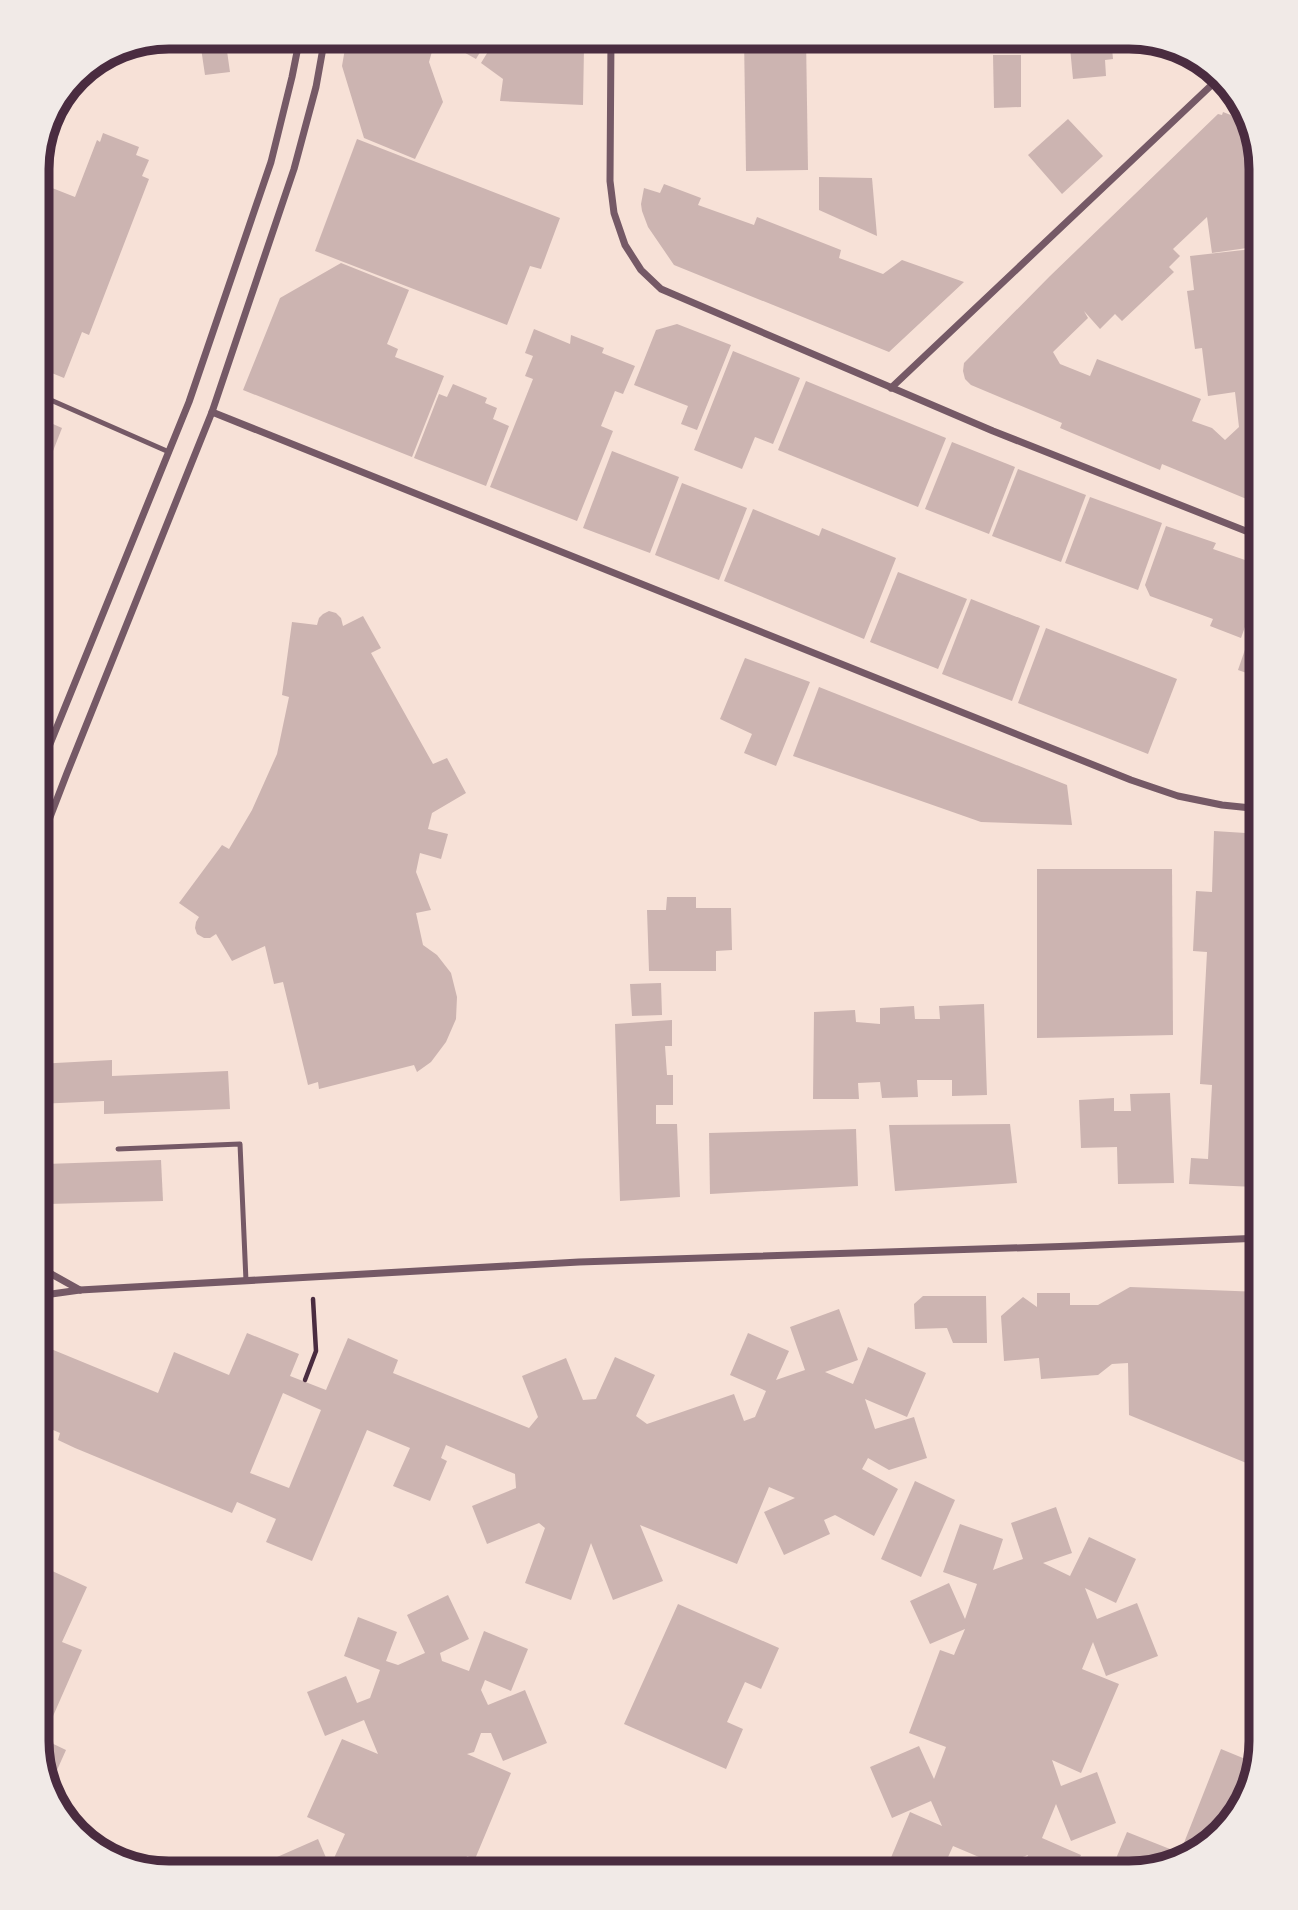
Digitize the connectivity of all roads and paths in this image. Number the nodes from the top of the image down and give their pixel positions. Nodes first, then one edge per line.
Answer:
1 (298, 49) edge
2 (323, 49) edge
3 (611, 49) edge
4 (1213, 83) edge
5 (891, 388) junction
6 (49, 399) edge
7 (212, 412) junction
8 (169, 452) junction
9 (1249, 532) edge
10 (49, 747) edge
11 (1249, 808) edge
12 (49, 820) edge
13 (118, 1149) dead end
14 (1249, 1239) edge
15 (49, 1273) edge
16 (313, 1277) junction
17 (246, 1281) junction
18 (80, 1290) junction
19 (49, 1294) edge
20 (305, 1380) dead end

1 - 8 street
2 - 7 street
3 - 5 street
4 - 5 street
5 - 9 street
6 - 8 lane
7 - 11 street
7 - 12 street
8 - 10 street
13 - 17 lane
14 - 16 street
15 - 18 street
16 - 17 street
16 - 20 path
17 - 18 street
18 - 19 street

